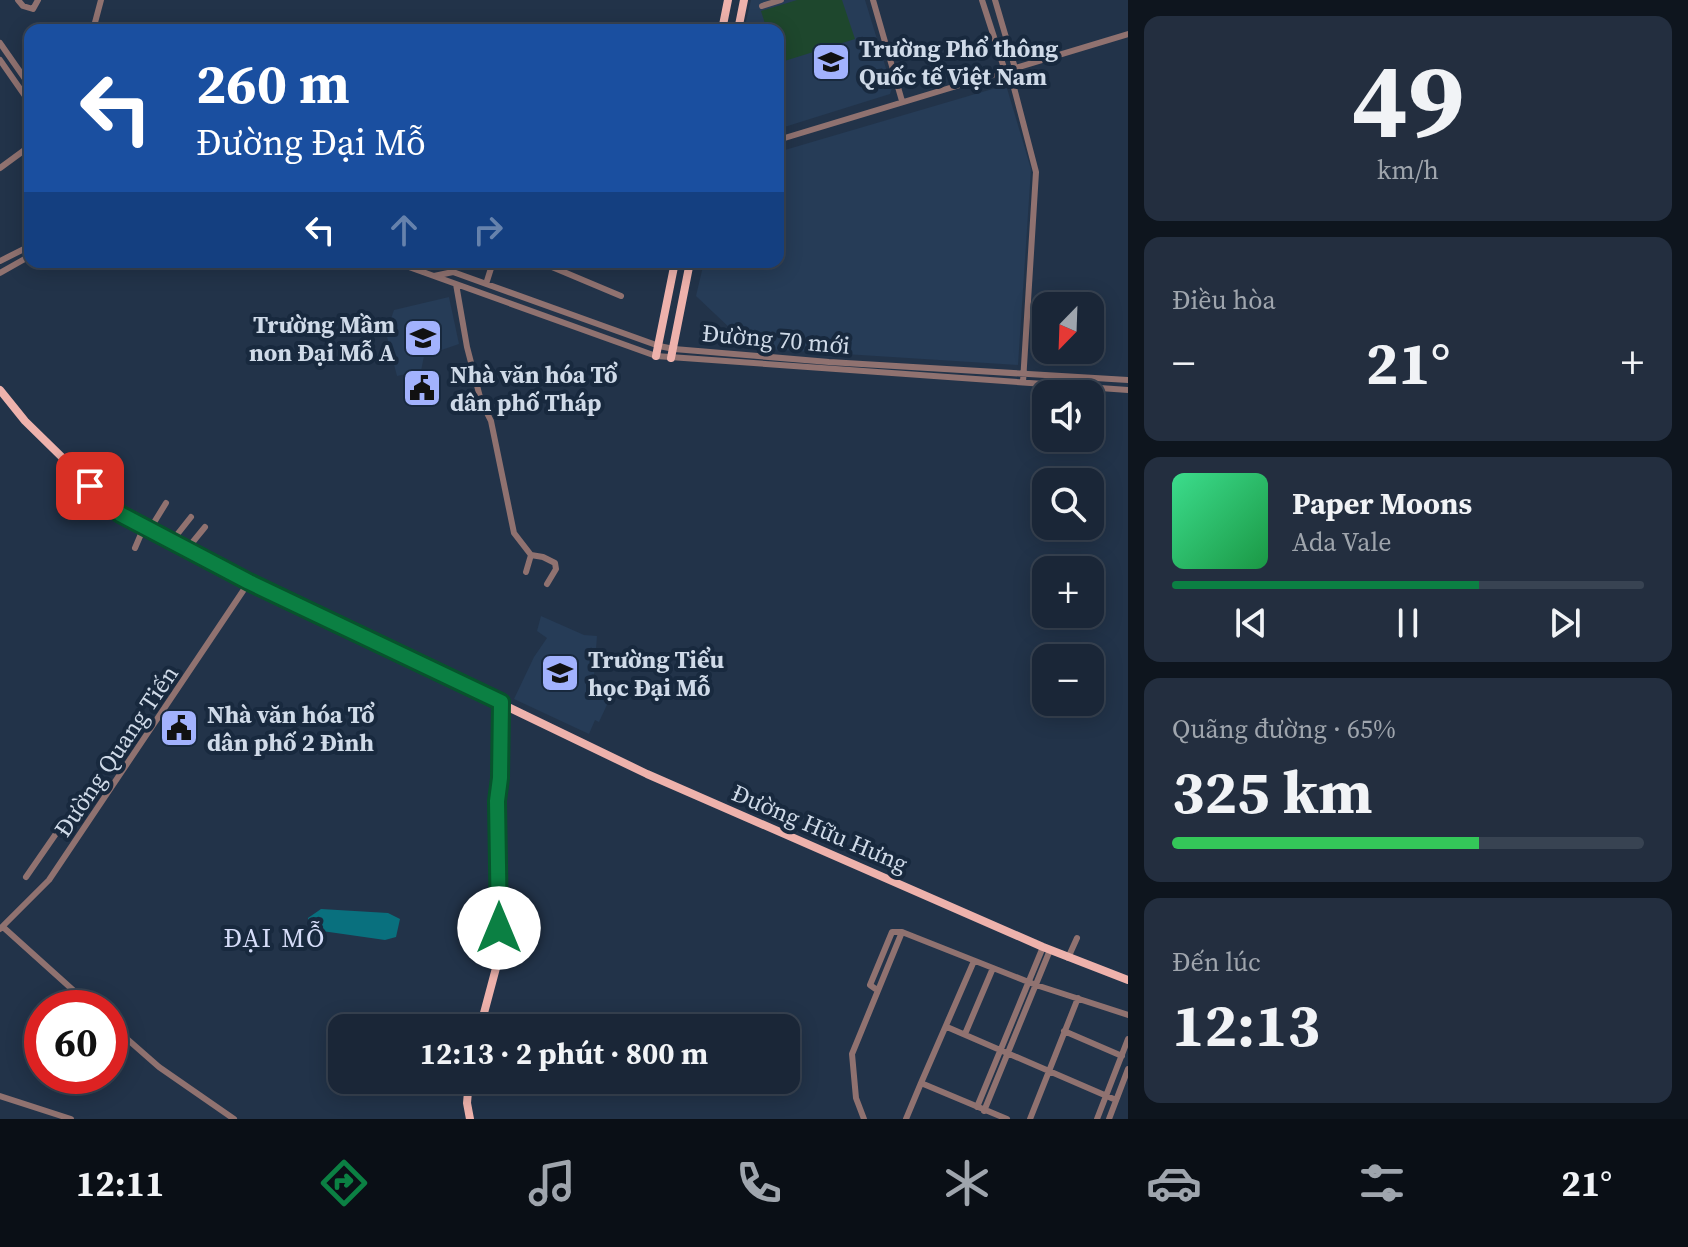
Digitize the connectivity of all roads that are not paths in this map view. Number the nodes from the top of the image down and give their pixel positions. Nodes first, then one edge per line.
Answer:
1 (18, 0) edge
2 (38, 0) edge
3 (101, 0) edge
4 (728, 0) edge
5 (744, 0) edge
6 (781, 0) edge
7 (873, 0) edge
8 (982, 0) edge
9 (995, 0) edge
10 (762, 6) dead end
11 (724, 18) junction
12 (95, 24) edge
13 (723, 24) edge
14 (735, 24) edge
15 (739, 24) edge
16 (1128, 34) edge
17 (0, 43) edge
18 (0, 60) edge
19 (1015, 68) junction
20 (1005, 71) junction
21 (24, 77) edge
22 (1013, 84) junction
23 (24, 94) edge
24 (902, 101) junction
25 (784, 138) edge
26 (24, 150) edge
27 (0, 168) edge
28 (24, 249) edge
29 (24, 259) edge
30 (0, 261) edge
31 (412, 268) edge
32 (491, 268) edge
33 (554, 268) edge
34 (674, 268) edge
35 (689, 268) edge
36 (0, 273) edge
37 (434, 276) junction
38 (456, 284) junction
39 (486, 284) junction
40 (621, 296) dead end
41 (659, 346) junction
42 (673, 354) junction
43 (656, 356) junction
44 (829, 365) junction
45 (1024, 373) junction
46 (1128, 380) edge
47 (1023, 382) junction
48 (0, 390) edge
49 (1128, 390) edge
50 (166, 503) dead end
51 (191, 517) dead end
52 (205, 527) dead end
53 (147, 528) junction
54 (172, 541) junction
55 (135, 548) dead end
56 (187, 549) junction
57 (531, 555) junction
58 (526, 572) dead end
59 (249, 582) junction
60 (547, 584) dead end
61 (501, 702) junction
62 (62, 825) dead end
63 (26, 877) dead end
64 (2, 928) edge
65 (1077, 938) dead end
66 (1047, 949) junction
67 (1068, 958) junction
68 (974, 961) junction
69 (993, 968) junction
70 (1128, 980) edge
71 (1033, 984) junction
72 (73, 990) edge
73 (1078, 998) junction
74 (484, 1014) edge
75 (1128, 1015) edge
76 (947, 1027) junction
77 (1064, 1031) junction
78 (965, 1034) junction
79 (128, 1039) edge
80 (1128, 1041) edge
81 (1005, 1051) junction
82 (1122, 1056) junction
83 (1128, 1069) edge
84 (1048, 1071) junction
85 (921, 1083) junction
86 (468, 1094) edge
87 (1107, 1095) junction
88 (0, 1096) edge
89 (1116, 1100) junction
90 (981, 1109) junction
91 (71, 1119) edge
92 (234, 1119) edge
93 (470, 1119) edge
94 (864, 1119) edge
95 (906, 1119) edge
96 (1007, 1119) edge
97 (1030, 1119) edge
98 (1097, 1119) edge
99 (1109, 1119) edge

1 - 2 street
3 - 12 street
4 - 11 main road
5 - 15 main road
6 - 10 street
7 - 24 street
8 - 20 street
9 - 19 street
11 - 13 main road
11 - 14 main road
16 - 19 street
17 - 21 street
18 - 23 street
19 - 20 street
19 - 22 street
20 - 22 street
20 - 24 street
22 - 45 street
24 - 25 street
26 - 27 street
28 - 30 street
29 - 36 street
31 - 37 street, Đường 70 mới
32 - 39 street
33 - 40 street
34 - 41 main road
35 - 42 main road
37 - 38 street, Đường 70 mới
37 - 39 street, Đường 70 mới
38 - 43 street, Đường 70 mới
38 - 57 street
39 - 41 street, Đường 70 mới
41 - 42 street, Đường 70 mới
41 - 43 main road
42 - 43 street, Đường 70 mới
42 - 44 street, Đường 70 mới
44 - 45 street, Đường 70 mới
44 - 47 street
45 - 46 street, Đường 70 mới
45 - 47 street
47 - 49 street
48 - 53 main road, Đường Hữu Hưng
50 - 53 street
51 - 54 street
52 - 56 street
53 - 54 main road, Đường Hữu Hưng
53 - 55 street
54 - 56 main road, Đường Hữu Hưng
56 - 59 main road, Đường Hữu Hưng
57 - 58 street
57 - 60 street
59 - 61 main road, Đường Hữu Hưng
59 - 64 street, Đường Quang Tiến
61 - 66 main road, Đường Hữu Hưng
61 - 74 main road
62 - 63 street
64 - 72 street
65 - 67 street
66 - 67 main road, Đường Hữu Hưng
66 - 71 street
67 - 70 main road, Đường Hữu Hưng
68 - 69 street
68 - 76 street
68 - 94 street
69 - 71 street
69 - 78 street
71 - 73 street
71 - 81 street
73 - 75 street
73 - 77 street
76 - 78 street
76 - 85 street
77 - 82 street
77 - 84 street
78 - 81 street
79 - 92 street
80 - 82 street
81 - 84 street
81 - 90 street
82 - 87 street
83 - 89 street
84 - 87 street
84 - 97 street
85 - 90 street
85 - 95 street
86 - 93 main road
87 - 89 street
87 - 98 street
88 - 91 street
89 - 99 street
90 - 96 street

